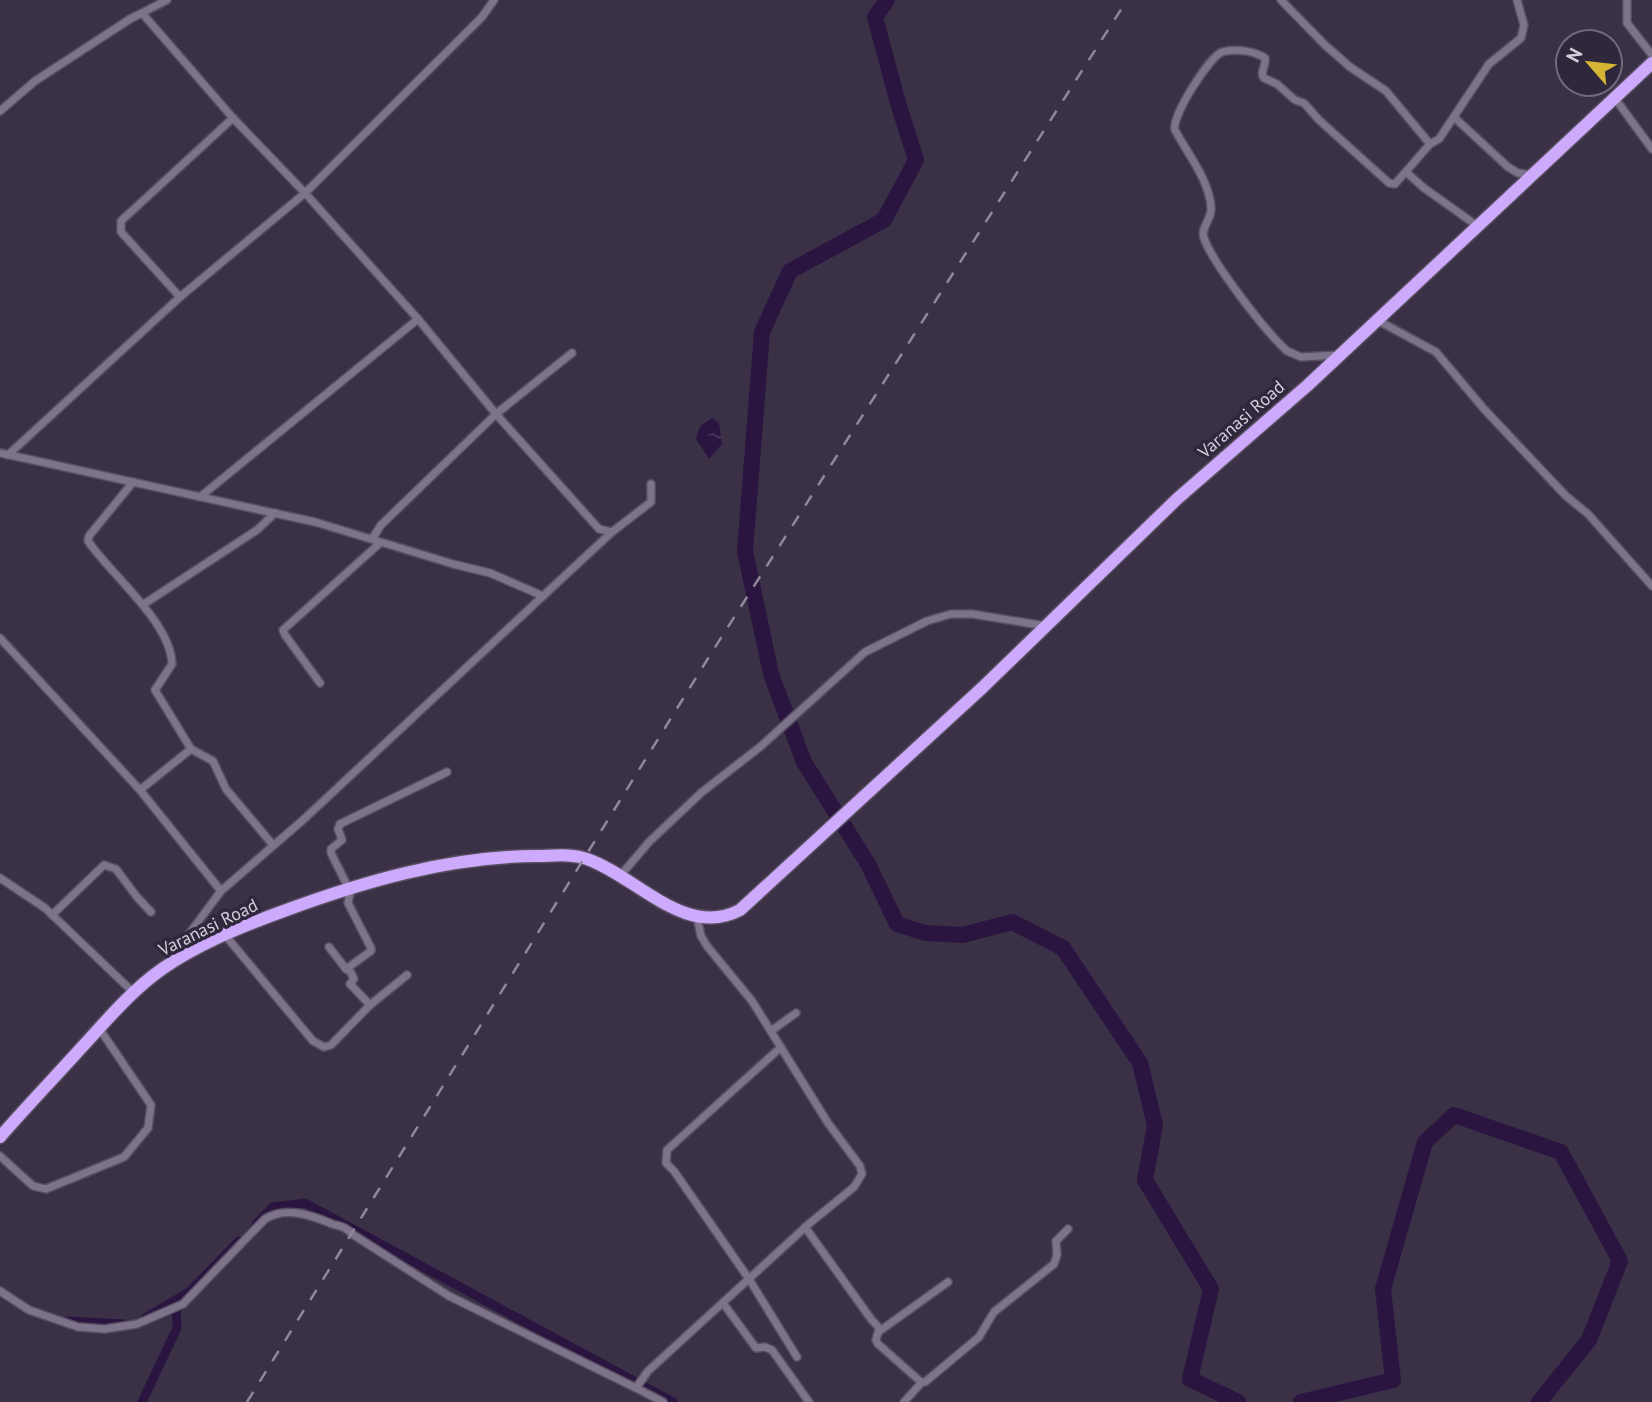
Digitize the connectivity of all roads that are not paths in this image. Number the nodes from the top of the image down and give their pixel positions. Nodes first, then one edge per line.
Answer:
1 (167, 0) edge
2 (494, 0) edge
3 (1281, 0) edge
4 (1517, 0) edge
5 (1627, 0) edge
6 (142, 13) junction
7 (1652, 55) edge
8 (1652, 63) edge
9 (1624, 89) edge
10 (1614, 98) edge
11 (1616, 98) edge
12 (0, 111) edge
13 (233, 118) junction
14 (1455, 118) junction
15 (1430, 144) junction
16 (1652, 149) edge
17 (1406, 172) junction
18 (1532, 174) junction
19 (305, 193) junction
20 (1476, 225) junction
21 (180, 297) junction
22 (1376, 319) junction
23 (418, 320) junction
24 (572, 353) dead end
25 (1340, 355) junction
26 (496, 414) junction
27 (3, 455) edge
28 (133, 482) junction
29 (651, 484) dead end
30 (201, 497) junction
31 (275, 513) junction
32 (612, 532) junction
33 (372, 538) junction
34 (380, 543) junction
35 (1652, 586) edge
36 (543, 596) junction
37 (144, 604) junction
38 (1046, 626) junction
39 (0, 638) edge
40 (320, 682) dead end
41 (191, 749) junction
42 (447, 772) dead end
43 (141, 790) junction
44 (273, 845) junction
45 (620, 876) junction
46 (0, 878) edge
47 (349, 887) junction
48 (221, 891) junction
49 (151, 912) dead end
50 (52, 915) junction
51 (697, 917) junction
52 (225, 935) junction
53 (329, 947) dead end
54 (182, 957) junction
55 (345, 969) junction
56 (407, 975) dead end
57 (134, 993) junction
58 (370, 1005) junction
59 (796, 1013) dead end
60 (99, 1028) junction
61 (771, 1031) junction
62 (781, 1047) junction
63 (0, 1137) edge
64 (0, 1156) edge
65 (805, 1227) junction
66 (1068, 1229) dead end
67 (749, 1279) junction
68 (948, 1282) dead end
69 (0, 1290) edge
70 (723, 1303) junction
71 (878, 1329) junction
72 (797, 1357) dead end
73 (922, 1382) junction
74 (637, 1386) junction
75 (663, 1402) edge
76 (809, 1402) edge
77 (904, 1402) edge

1 - 6 street
2 - 19 street
3 - 15 street
4 - 14 street
5 - 7 street
6 - 12 street
6 - 13 street
8 - 9 highway, Varanasi Road
10 - 18 highway, Varanasi Road
11 - 16 street
13 - 19 street
13 - 21 street
14 - 15 street
14 - 18 street
15 - 17 street
17 - 20 street
17 - 25 street
18 - 20 highway, Varanasi Road
19 - 21 street
19 - 23 street
20 - 22 highway, Varanasi Road
21 - 27 street
22 - 25 highway, Varanasi Road
22 - 35 street
23 - 26 street
23 - 30 street
24 - 26 street
25 - 38 highway, Varanasi Road
26 - 32 street
26 - 33 street
27 - 28 street
28 - 30 street
28 - 37 street
29 - 32 street
30 - 31 street
31 - 33 street
31 - 37 street
32 - 36 street
33 - 34 street
34 - 36 street
34 - 40 street
36 - 44 street
37 - 41 street
38 - 45 street
38 - 51 highway, Varanasi Road
39 - 43 street
41 - 43 street
41 - 44 street
42 - 47 street
43 - 48 street
44 - 48 street
45 - 47 highway, Varanasi Road
45 - 51 highway, Varanasi Road
46 - 50 street
47 - 52 highway, Varanasi Road
47 - 55 street
48 - 54 street
49 - 50 street
50 - 57 street
51 - 61 street
52 - 54 highway, Varanasi Road
52 - 58 street
53 - 55 street
54 - 57 highway, Varanasi Road
55 - 58 street
56 - 58 street
57 - 60 highway, Varanasi Road
59 - 61 street
60 - 63 highway, Varanasi Road
60 - 64 street
61 - 62 street
62 - 65 street
62 - 67 street
65 - 67 street
65 - 71 street
66 - 73 street
67 - 70 street
67 - 72 street
68 - 71 street
69 - 74 street
70 - 74 street
70 - 76 street
71 - 73 street
73 - 77 street
74 - 75 street

